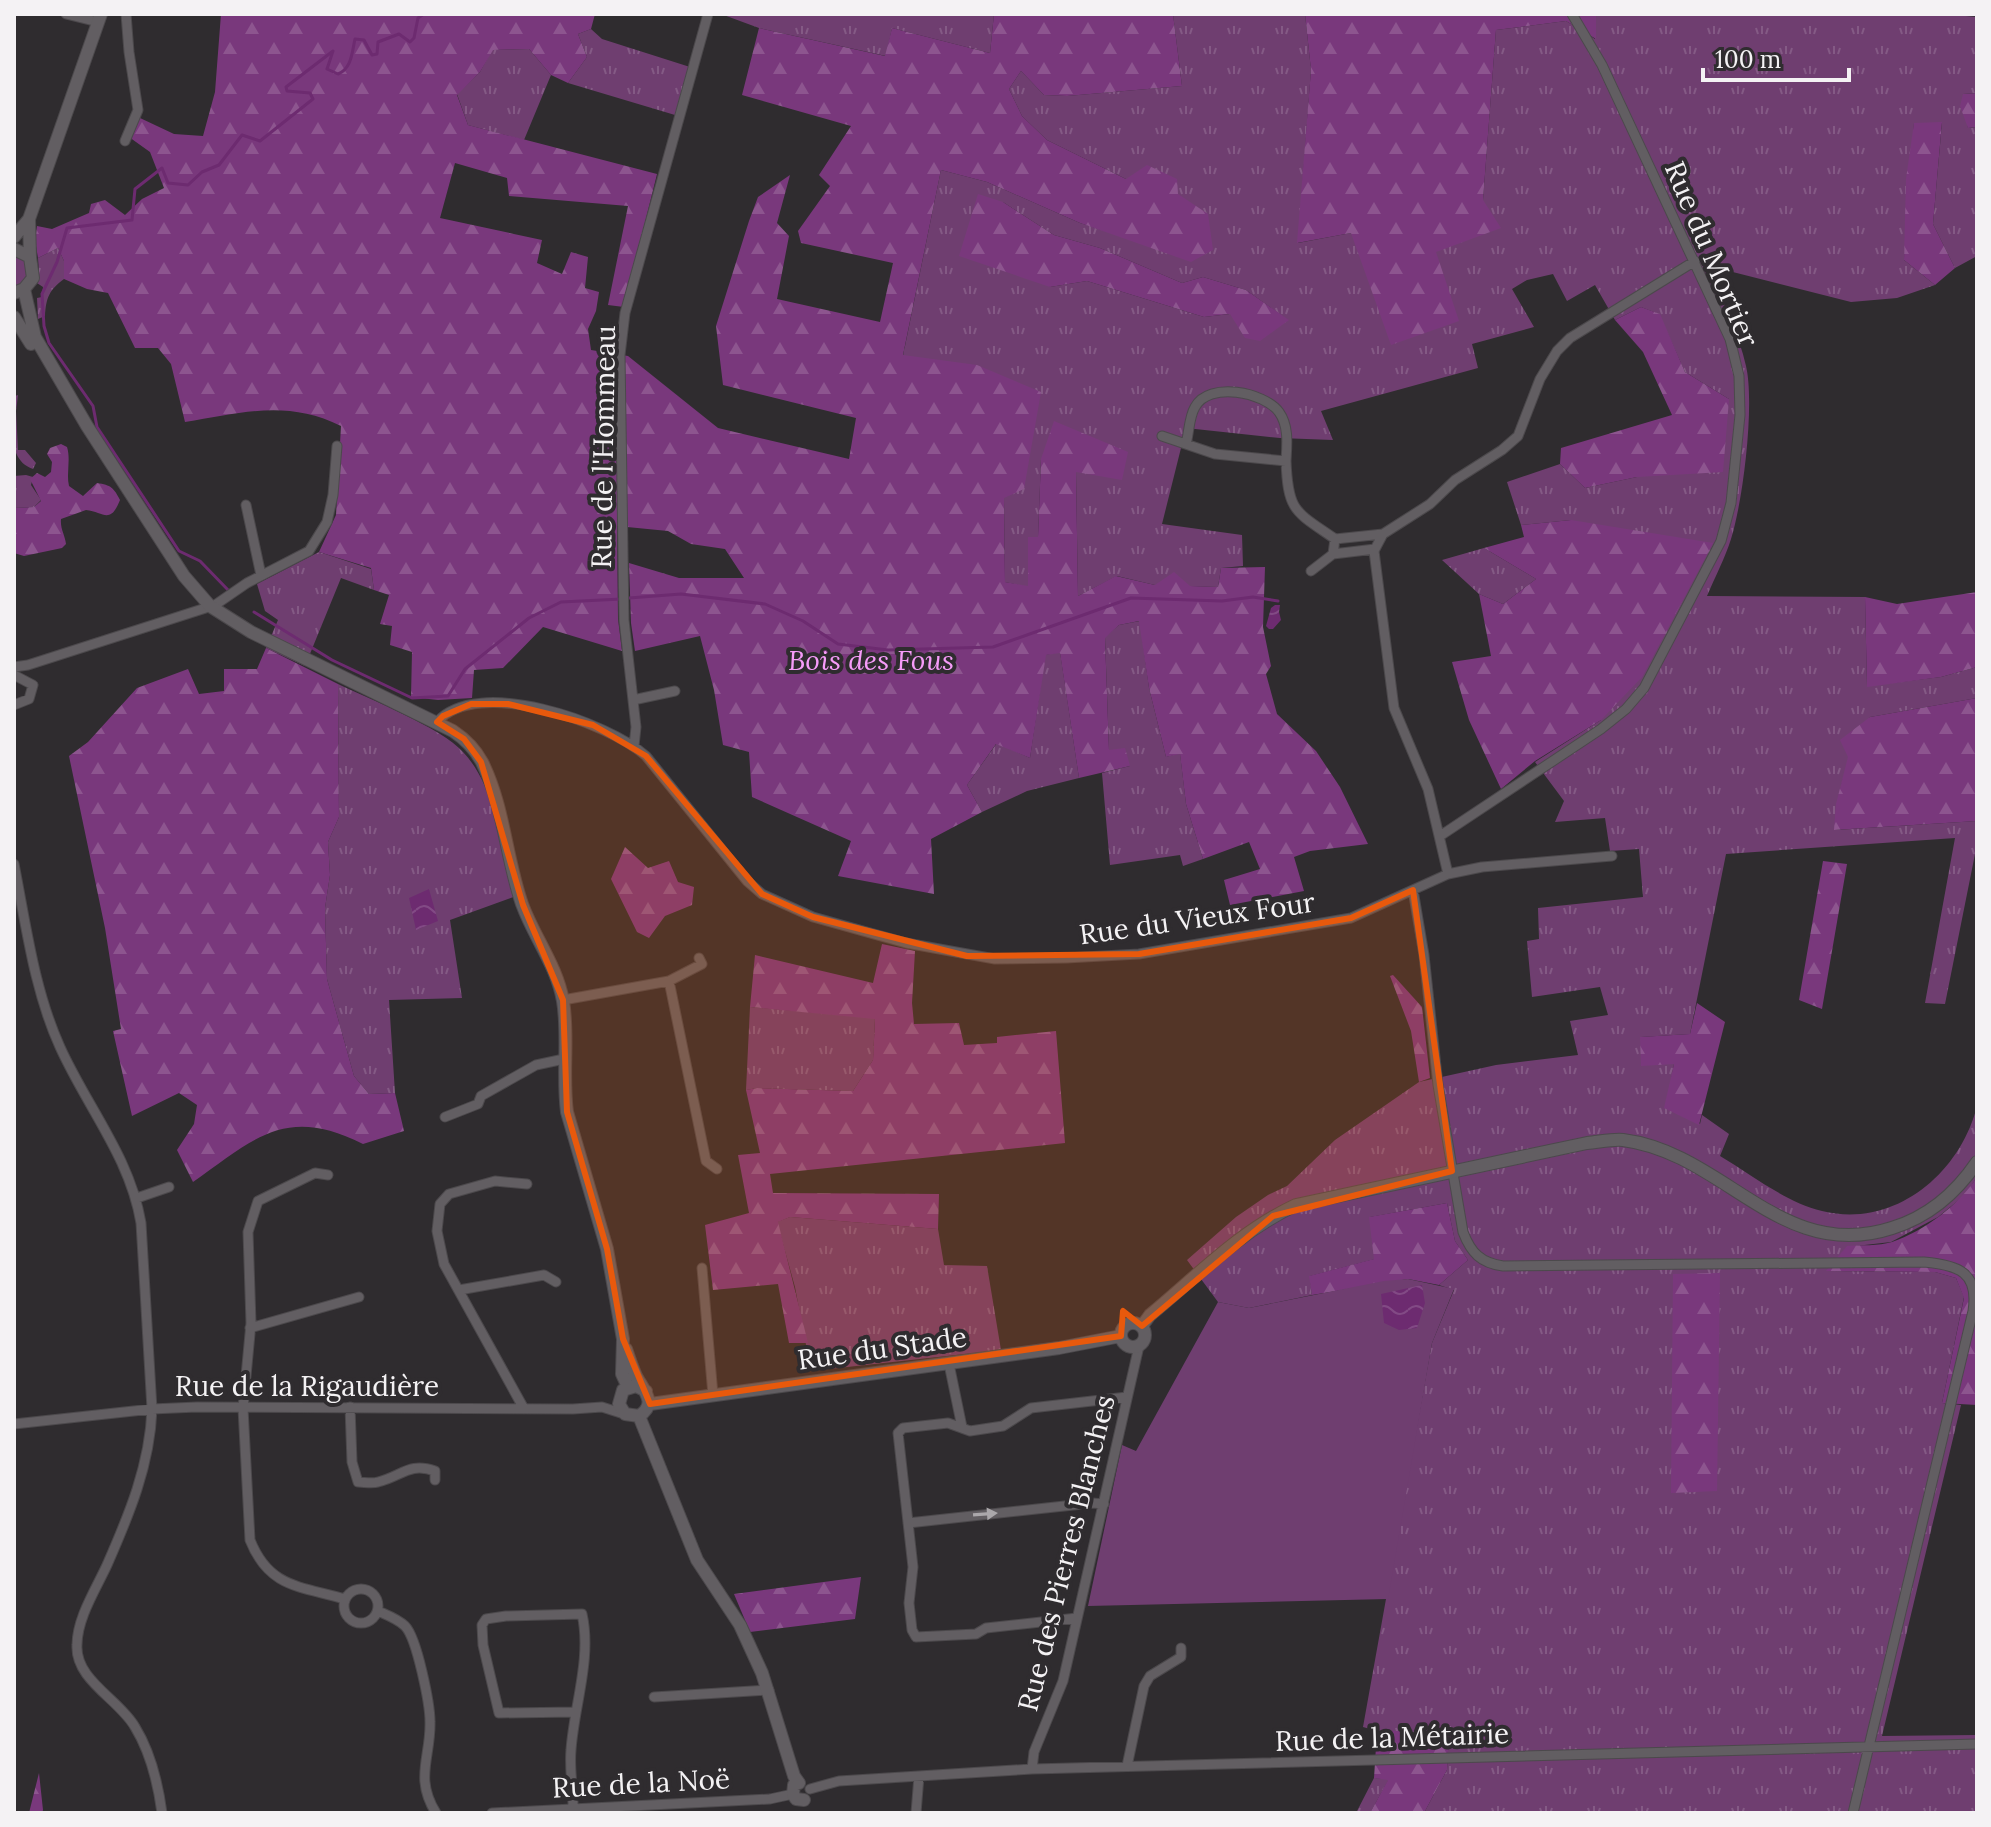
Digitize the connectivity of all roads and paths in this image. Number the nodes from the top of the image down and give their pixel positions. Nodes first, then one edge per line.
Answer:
1 (66, 14) edge
2 (126, 14) edge
3 (708, 14) edge
4 (1572, 14) edge
5 (100, 18) edge
6 (125, 141) dead end
7 (29, 219) junction
8 (15, 235) edge
9 (14, 249) edge
10 (30, 257) junction
11 (1695, 261) junction
12 (19, 291) edge
13 (14, 317) edge
14 (87, 426) junction
15 (1162, 436) dead end
16 (1186, 444) junction
17 (337, 446) dead end
18 (1286, 461) junction
19 (246, 505) dead end
20 (1383, 534) junction
21 (1335, 539) junction
22 (1375, 549) junction
23 (1333, 554) junction
24 (1311, 571) dead end
25 (261, 575) junction
26 (210, 606) junction
27 (14, 667) edge
28 (14, 675) edge
29 (675, 691) dead end
30 (633, 700) junction
31 (14, 705) edge
32 (437, 722) junction
33 (634, 746) junction
34 (1440, 836) junction
35 (1612, 856) dead end
36 (14, 864) edge
37 (1448, 874) junction
38 (1413, 890) junction
39 (699, 958) dead end
40 (669, 981) junction
41 (563, 1000) junction
42 (564, 1059) junction
43 (445, 1117) dead end
44 (1977, 1162) edge
45 (717, 1169) dead end
46 (1452, 1171) junction
47 (328, 1175) dead end
48 (527, 1184) dead end
49 (169, 1187) dead end
50 (137, 1198) junction
51 (702, 1268) dead end
52 (556, 1282) dead end
53 (459, 1290) junction
54 (359, 1297) dead end
55 (1142, 1326) junction
56 (250, 1328) junction
57 (1121, 1336) junction
58 (623, 1339) junction
59 (1139, 1346) junction
60 (949, 1364) junction
61 (628, 1387) junction
62 (713, 1395) junction
63 (648, 1397) junction
64 (1127, 1397) junction
65 (619, 1399) junction
66 (350, 1407) junction
67 (523, 1407) junction
68 (602, 1407) junction
69 (243, 1408) junction
70 (152, 1409) junction
71 (625, 1414) junction
72 (639, 1416) junction
73 (14, 1424) edge
74 (962, 1427) junction
75 (435, 1480) dead end
76 (1104, 1504) junction
77 (908, 1523) junction
78 (345, 1599) junction
79 (378, 1611) junction
80 (1077, 1618) junction
81 (1181, 1648) dead end
82 (769, 1690) junction
83 (654, 1697) dead end
84 (575, 1712) junction
85 (1977, 1744) edge
86 (1868, 1746) junction
87 (1127, 1766) junction
88 (1032, 1769) junction
89 (919, 1776) junction
90 (803, 1796) edge
91 (573, 1810) edge
92 (162, 1813) edge
93 (436, 1813) edge
94 (492, 1813) edge
95 (916, 1813) edge
96 (1853, 1813) edge

1 - 5 street
2 - 6 street
3 - 30 street, Rue de l'Hommeau
4 - 11 street, Rue du Mortier
5 - 7 main road
7 - 8 main road
7 - 10 main road
9 - 10 main road
10 - 12 main road
11 - 20 street
11 - 34 street, Rue du Mortier
12 - 14 main road
13 - 14 main road
14 - 26 main road
15 - 16 street
16 - 18 street
16 - 18 street
17 - 25 street
18 - 21 street
19 - 25 street
20 - 21 street
20 - 22 street
21 - 23 street
22 - 23 street
22 - 34 street
23 - 24 street
25 - 26 street
26 - 27 street
26 - 32 main road
28 - 31 street
29 - 30 street
30 - 33 street, Rue de l'Hommeau
32 - 33 street, Rue du Vieux Four
32 - 41 main road
33 - 38 street, Rue du Vieux Four
34 - 37 street
35 - 37 street, Rue du Vieux Four
36 - 50 street
37 - 38 street, Rue du Vieux Four
38 - 46 street
39 - 40 street
40 - 41 street
40 - 45 street
41 - 42 main road
42 - 43 street
42 - 58 main road
44 - 46 main road
46 - 55 main road
46 - 86 street
47 - 56 street
48 - 53 street
49 - 50 street
50 - 70 street
51 - 62 street
52 - 53 street
53 - 67 street
54 - 56 street
55 - 57 main road
55 - 59 main road
56 - 69 street
57 - 59 main road
57 - 60 main road, Rue du Stade
58 - 61 main road
58 - 63 main road
59 - 64 street, Rue des Pierres Blanches
60 - 62 main road, Rue du Stade
60 - 74 street
61 - 63 main road
61 - 65 main road
62 - 63 main road, Rue du Stade
63 - 72 main road
64 - 74 street
64 - 76 street, Rue des Pierres Blanches
65 - 68 street, Rue de la Rigaudière
65 - 71 main road
66 - 67 street, Rue de la Rigaudière
66 - 69 street, Rue de la Rigaudière
66 - 75 street
67 - 68 street, Rue de la Rigaudière
68 - 71 street, Rue de la Rigaudière
69 - 70 street, Rue de la Rigaudière
69 - 78 street
70 - 73 street, Rue de la Rigaudière
70 - 92 street
71 - 72 main road
72 - 82 main road
74 - 77 street
77 -> 76 street
76 - 80 street, Rue des Pierres Blanches
77 - 80 street
78 - 79 street
78 - 79 street
79 - 93 street
80 - 88 street, Rue des Pierres Blanches
81 - 87 street
82 - 83 street
82 - 90 main road
84 - 84 street
84 - 91 street
85 - 86 street, Rue de la Métairie
86 - 87 street, Rue de la Métairie
86 - 96 street
87 - 88 street, Rue de la Métairie
88 - 89 street, Rue de la Métairie
89 - 90 street, Rue de la Métairie
89 - 95 street
90 - 91 street, Rue de la Noë
91 - 94 street, Rue de la Noë

